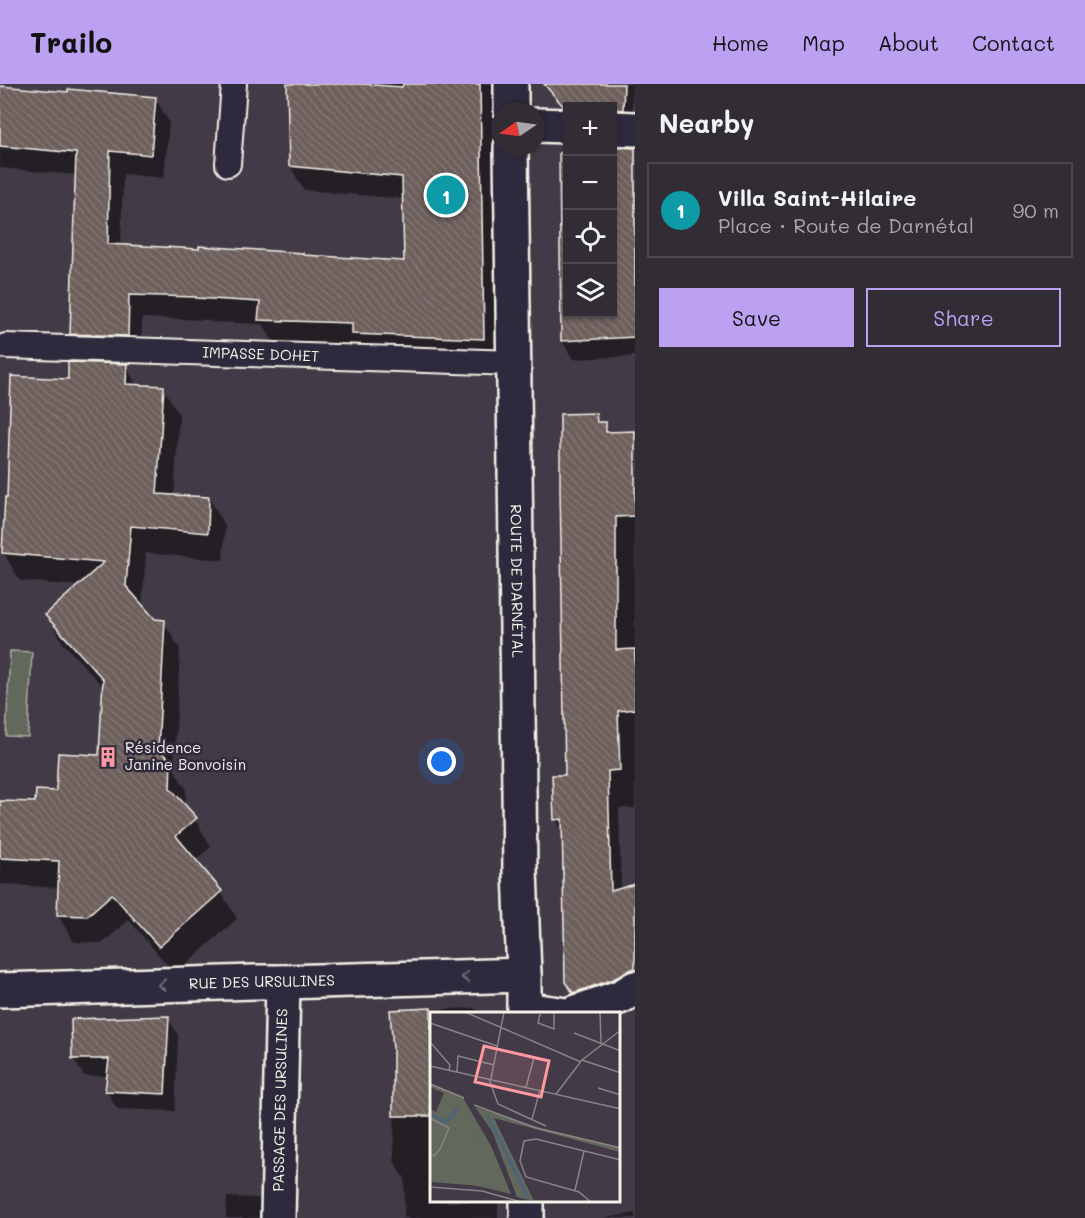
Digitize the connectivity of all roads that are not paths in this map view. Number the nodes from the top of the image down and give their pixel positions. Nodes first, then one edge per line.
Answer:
1 (234, 84) edge
2 (511, 84) edge
3 (511, 102) edge
4 (545, 125) edge
5 (563, 126) edge
6 (617, 128) edge
7 (635, 129) edge
8 (511, 156) edge
9 (228, 164) dead end
10 (6, 346) dead end
11 (514, 363) junction
12 (524, 975) junction
13 (283, 982) junction
14 (635, 988) edge
15 (0, 990) edge
16 (524, 1011) edge
17 (578, 1012) edge
18 (278, 1218) edge

1 - 9 lane
2 - 3 street
4 - 5 street
6 - 7 street
8 - 11 street, ROUTE DE DARNÉTAL
10 - 11 lane, IMPASSE DOHET
11 - 12 street, ROUTE DE DARNÉTAL
12 -> 13 street, RUE DES URSULINES
12 - 16 street, ROUTE DE DARNÉTAL
13 -> 15 street, RUE DES URSULINES
13 - 18 street, PASSAGE DES URSULINES
14 - 17 street

